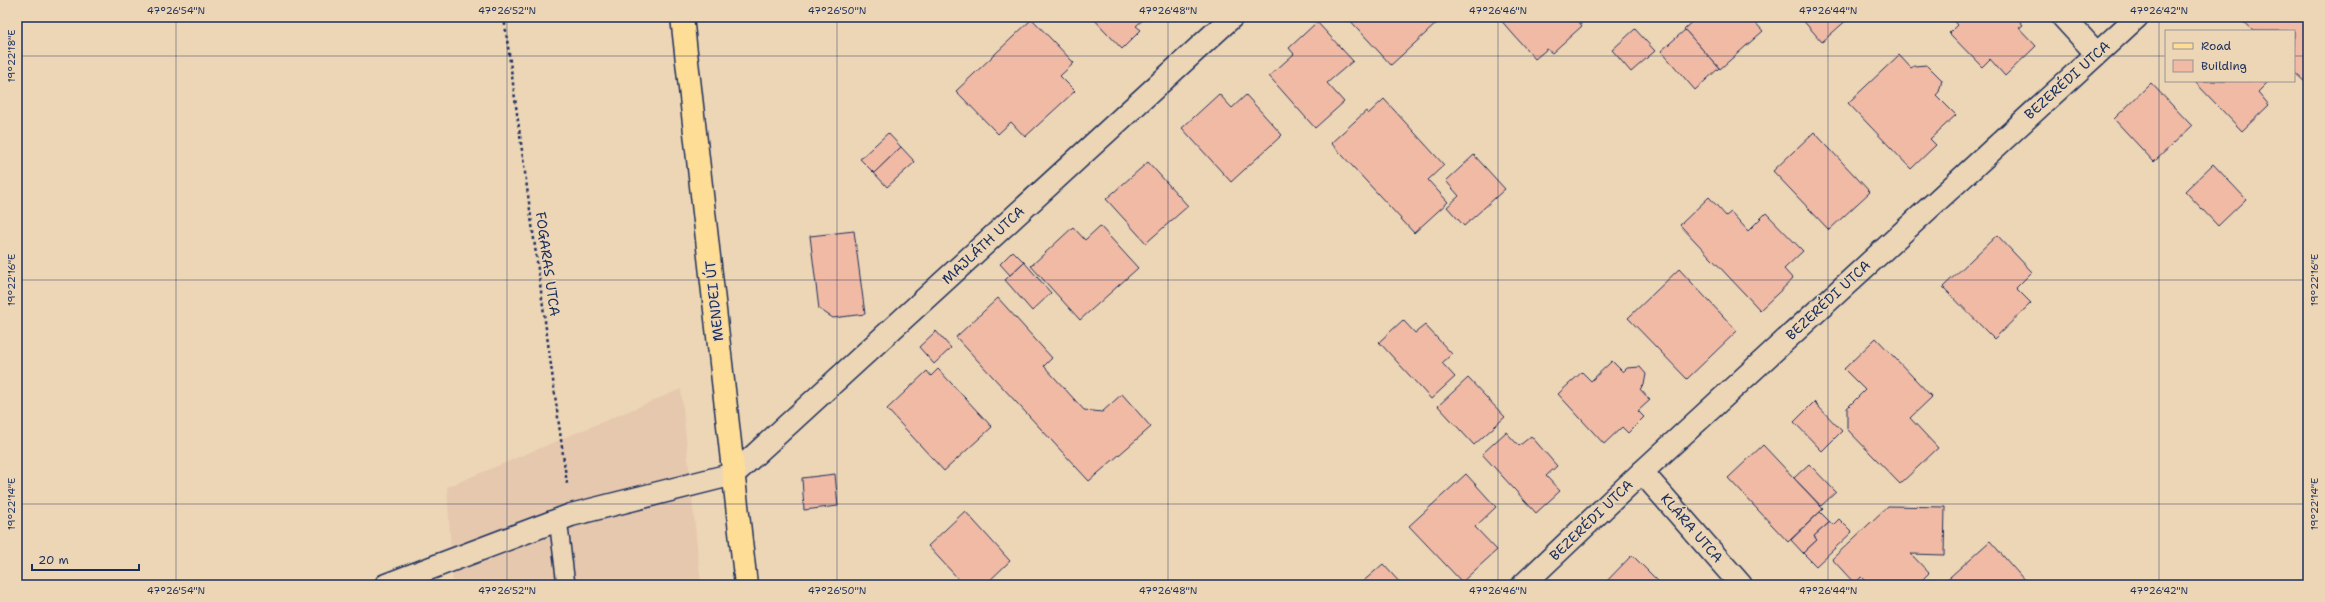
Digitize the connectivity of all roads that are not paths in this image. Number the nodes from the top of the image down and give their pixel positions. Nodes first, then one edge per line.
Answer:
1 (682, 17) edge
2 (1232, 17) edge
3 (2063, 17) edge
4 (2137, 17) edge
5 (2096, 53) junction
6 (1642, 472) junction
7 (734, 474) junction
8 (565, 517) junction
9 (386, 585) edge
10 (566, 585) edge
11 (746, 585) edge
12 (1523, 585) edge
13 (1741, 585) edge

1 - 7 main road, MENDEI ÚT
2 - 7 street, MAJLÁTH UTCA
3 - 5 street
4 - 5 street, BEZERÉDI UTCA
5 - 6 street, BEZERÉDI UTCA
6 - 12 street, BEZERÉDI UTCA
6 - 13 street, KLÁRA UTCA
7 - 8 street
7 - 11 main road, MENDEI ÚT
8 - 9 street
8 - 10 lane

